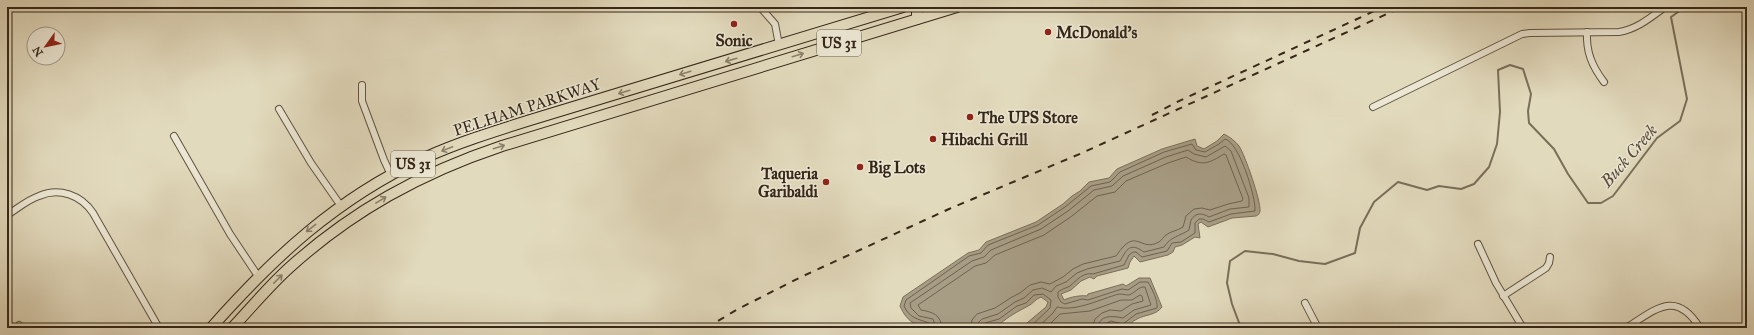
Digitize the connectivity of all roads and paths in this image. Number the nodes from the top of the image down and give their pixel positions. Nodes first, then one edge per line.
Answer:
1 (760, 7) edge
2 (903, 7) edge
3 (917, 7) edge
4 (958, 7) edge
5 (1664, 7) edge
6 (917, 20) junction
7 (1587, 32) junction
8 (779, 45) junction
9 (754, 53) junction
10 (760, 67) junction
11 (661, 80) junction
12 (1604, 82) dead end
13 (362, 85) dead end
14 (665, 96) junction
15 (1373, 107) dead end
16 (279, 109) dead end
17 (545, 116) junction
18 (551, 132) junction
19 (174, 136) dead end
20 (473, 139) junction
21 (478, 154) junction
22 (391, 175) junction
23 (398, 190) junction
24 (341, 206) junction
25 (7, 215) edge
26 (325, 217) junction
27 (332, 232) junction
28 (1478, 244) dead end
29 (1550, 257) dead end
30 (258, 276) junction
31 (266, 291) junction
32 (1503, 296) junction
33 (1305, 303) dead end
34 (159, 328) edge
35 (211, 328) edge
36 (232, 328) edge
37 (1318, 328) edge
38 (1523, 328) edge
39 (1626, 328) edge
40 (1700, 328) edge

1 - 8 street
2 - 8 main road, PELHAM PARKWAY / US 31
3 - 6 main road
4 - 6 main road, US 31
5 - 7 street
10 -> 6 main road, PELHAM PARKWAY / US 31
7 - 12 street
7 - 15 street
8 - 9 main road, PELHAM PARKWAY / US 31
9 - 10 main road
9 -> 11 main road, PELHAM PARKWAY / US 31
10 - 14 main road, PELHAM PARKWAY / US 31
11 - 14 main road
11 -> 17 main road, PELHAM PARKWAY / US 31
13 - 22 street
14 - 18 main road, PELHAM PARKWAY / US 31
16 - 24 street
17 - 18 main road
17 - 20 main road, PELHAM PARKWAY / US 31
21 -> 18 main road, PELHAM PARKWAY / US 31
19 - 30 street
20 - 21 main road
20 -> 22 main road, PELHAM PARKWAY / US 31
21 - 23 main road, PELHAM PARKWAY / US 31
22 - 23 main road
22 - 24 main road, PELHAM PARKWAY / US 31
27 -> 23 main road, PELHAM PARKWAY / US 31
24 - 26 main road, PELHAM PARKWAY / US 31
25 - 34 street
26 - 27 main road
26 -> 30 main road, PELHAM PARKWAY / US 31
31 -> 27 main road, PELHAM PARKWAY / US 31
28 - 32 street
29 - 32 street
30 - 31 main road
30 - 35 main road, PELHAM PARKWAY / US 31
31 - 36 main road, PELHAM PARKWAY / US 31
32 - 38 street
33 - 37 street
39 - 40 street

